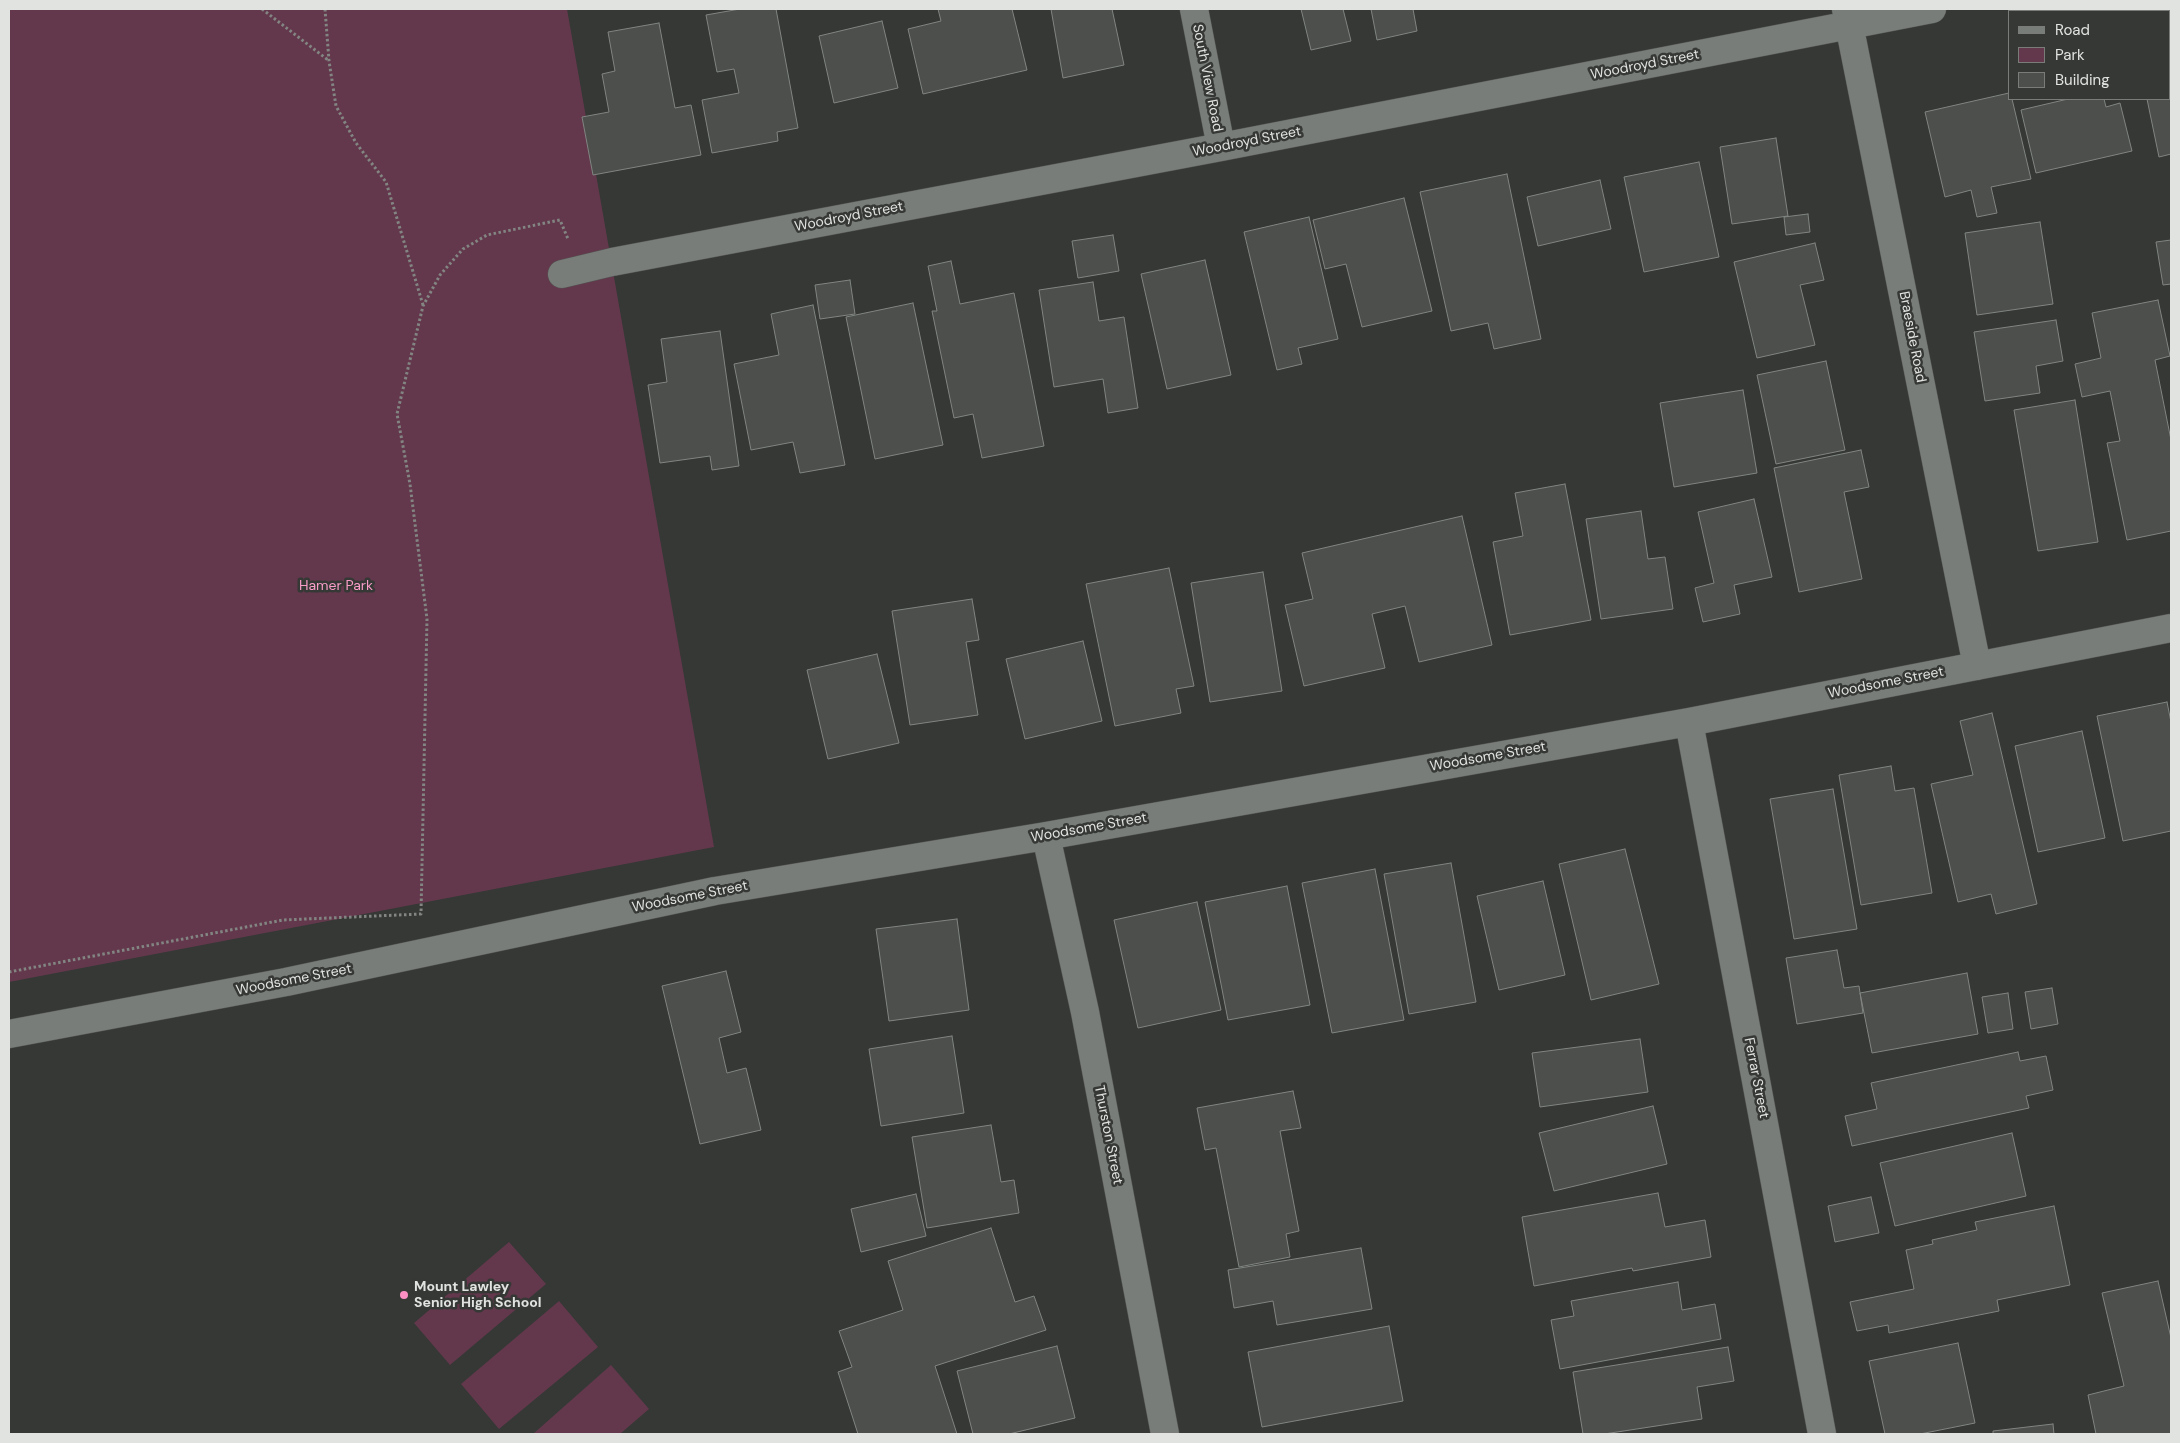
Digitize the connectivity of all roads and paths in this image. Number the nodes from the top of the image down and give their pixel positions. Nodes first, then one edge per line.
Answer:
1 (262, 9) edge
2 (325, 9) edge
3 (1194, 9) edge
4 (1932, 9) edge
5 (1848, 17) edge
6 (329, 61) junction
7 (1221, 147) junction
8 (570, 272) joint
9 (423, 306) junction
10 (2171, 628) edge
11 (1977, 666) junction
12 (1689, 722) junction
13 (1046, 836) junction
14 (9, 972) edge
15 (9, 1034) edge
16 (1165, 1434) edge
17 (1822, 1434) edge

1 - 6 path
2 - 6 path
3 - 7 street, South View Road
4 - 5 street, Woodroyd Street
5 - 7 street, Woodroyd Street
5 - 11 street, Braeside Road
6 - 9 path
7 - 8 street, Woodroyd Street
8 - 9 path
9 - 14 path
10 - 11 street, Woodsome Street
11 - 12 street, Woodsome Street
12 - 13 street, Woodsome Street
12 - 17 street, Ferrar Street
13 - 15 street, Woodsome Street
13 - 16 street, Thurston Street

